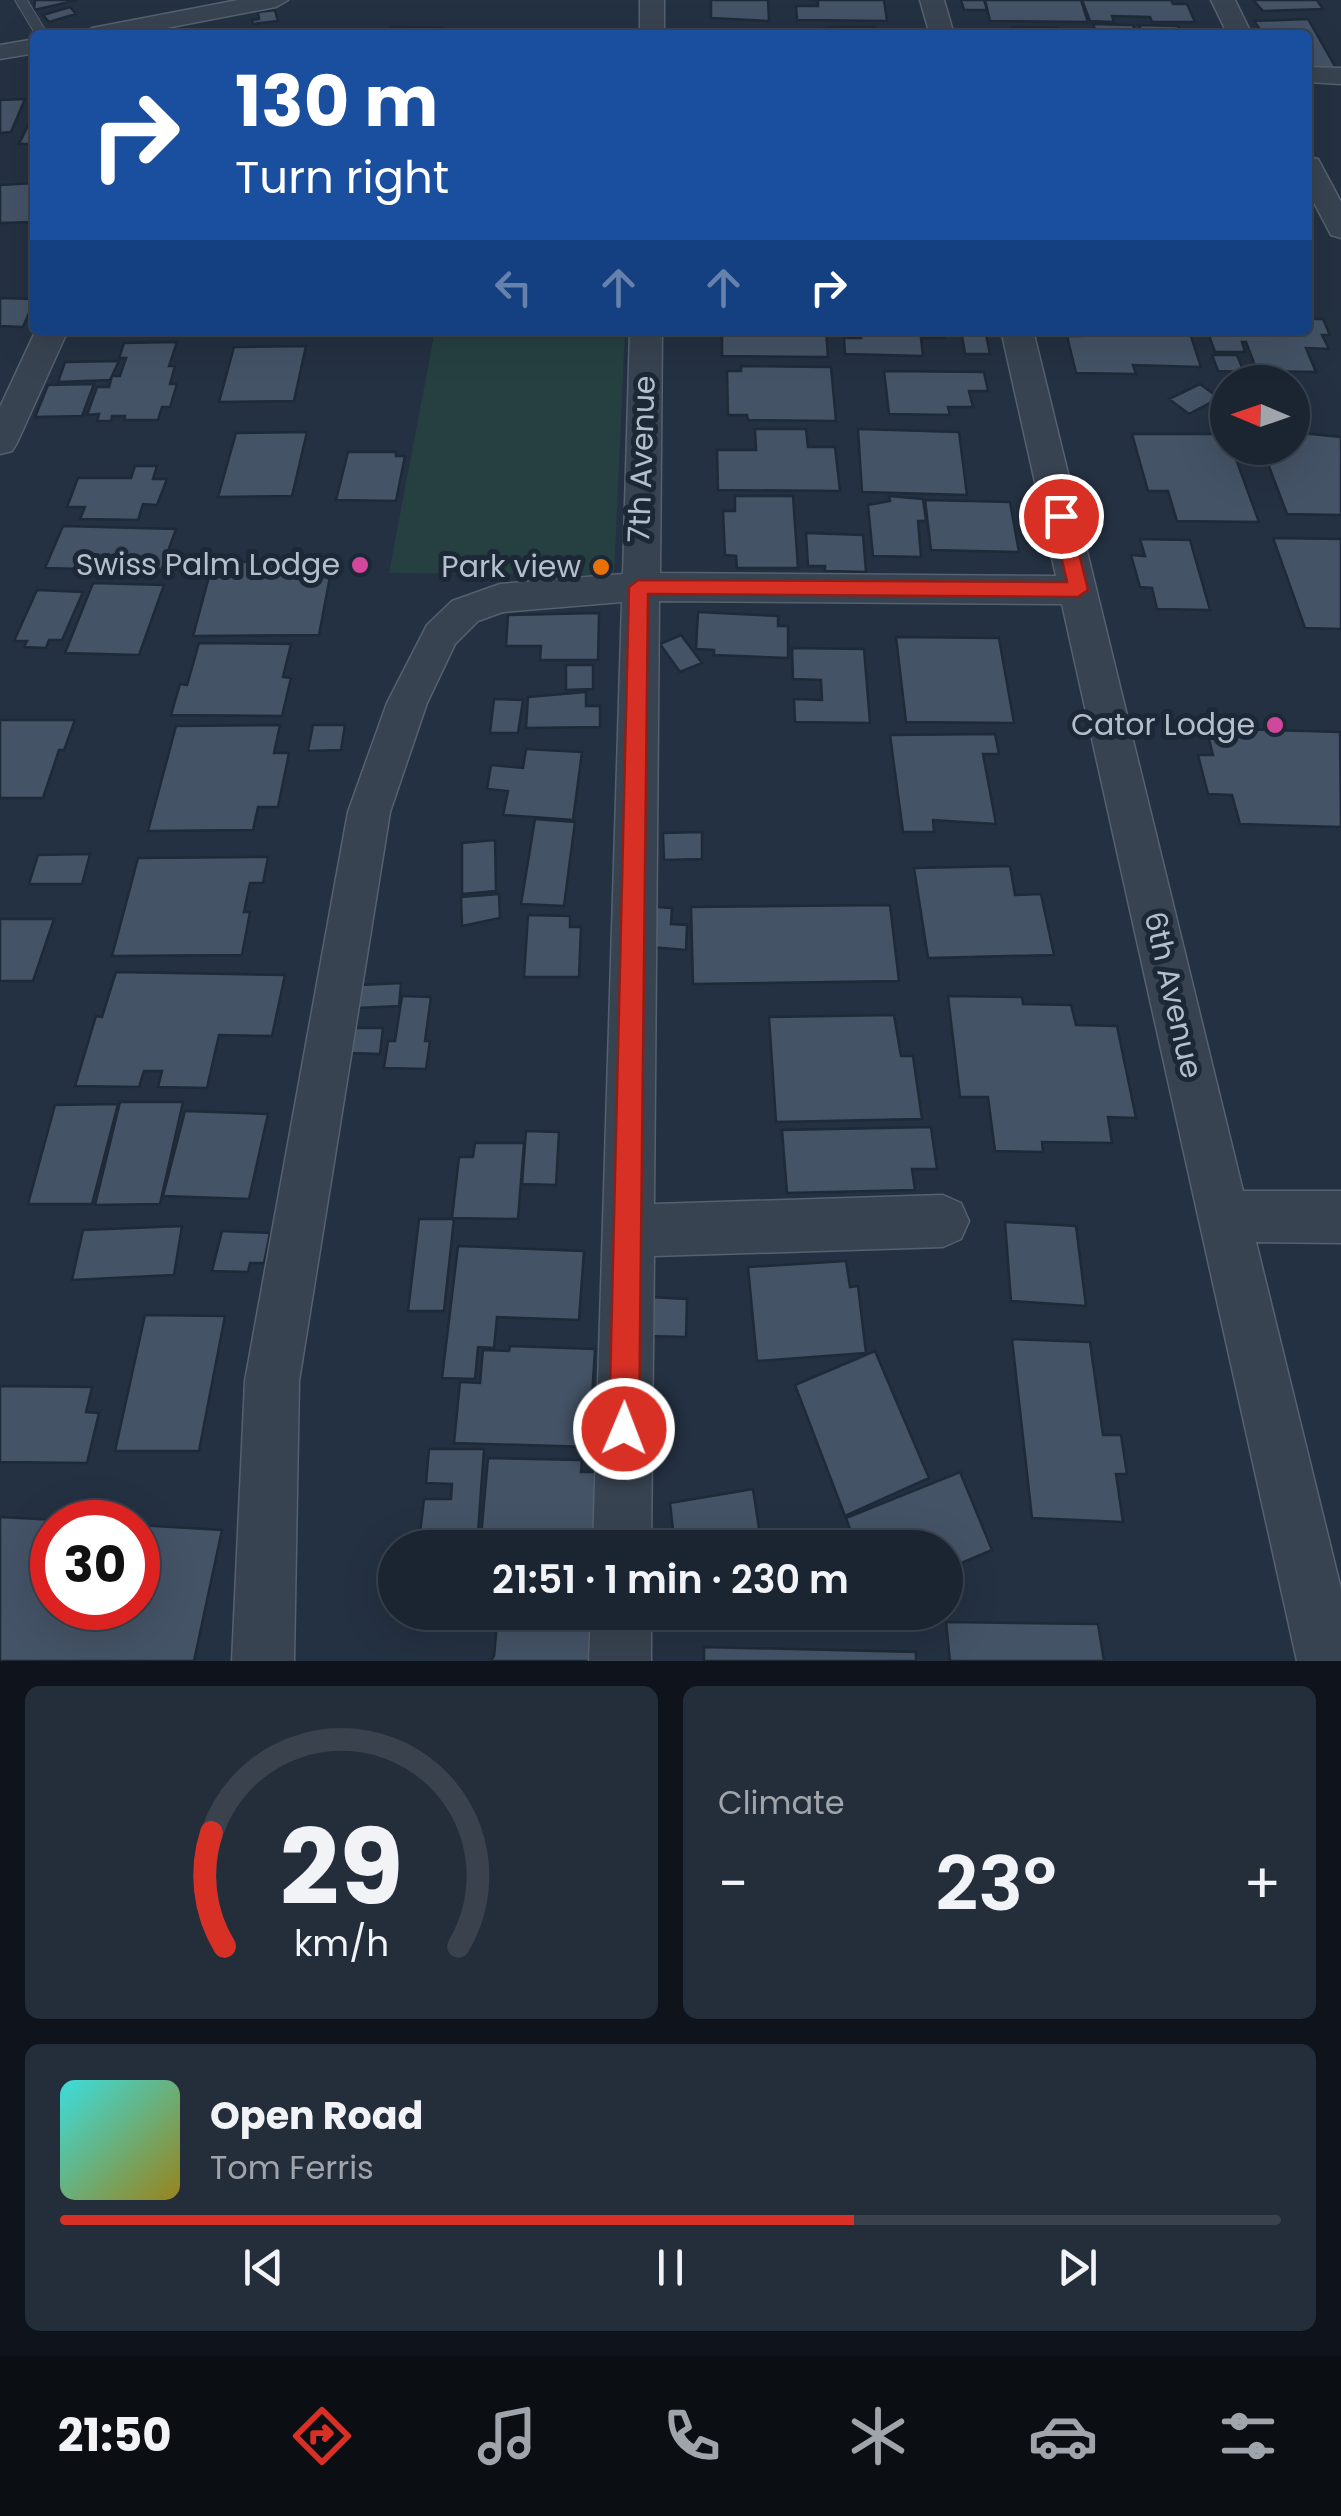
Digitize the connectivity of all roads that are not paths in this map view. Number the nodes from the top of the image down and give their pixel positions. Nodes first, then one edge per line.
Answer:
1 (22, 0) edge
2 (276, 0) edge
3 (652, 0) edge
4 (932, 0) edge
5 (1224, 0) edge
6 (39, 30) edge
7 (134, 30) edge
8 (652, 30) edge
9 (941, 30) edge
10 (1238, 30) edge
11 (30, 47) edge
12 (0, 52) edge
13 (1312, 75) edge
14 (1341, 76) edge
15 (1312, 174) edge
16 (1341, 232) edge
17 (1312, 235) edge
18 (50, 335) edge
19 (646, 335) edge
20 (1018, 335) edge
21 (0, 443) edge
22 (638, 587) junction
23 (1078, 590) junction
24 (1224, 1216) junction
25 (1341, 1217) edge
26 (944, 1221) dead end
27 (628, 1231) junction
28 (622, 1530) edge
29 (621, 1630) edge
30 (263, 1661) edge
31 (620, 1661) edge
32 (1328, 1661) edge

1 - 6 lane
2 - 7 street
3 - 8 street
4 - 9 street
5 - 10 street
11 - 12 street
13 - 14 street
15 - 16 street
16 - 17 street
18 - 21 street
19 - 22 street, 7th Avenue
20 - 23 street, 6th Avenue
22 - 23 street
22 - 27 street, 7th Avenue
22 - 30 street
23 - 24 street, 6th Avenue
24 - 25 street
24 - 32 street, 6th Avenue
26 - 27 street
27 - 28 street, 7th Avenue
29 - 31 street

